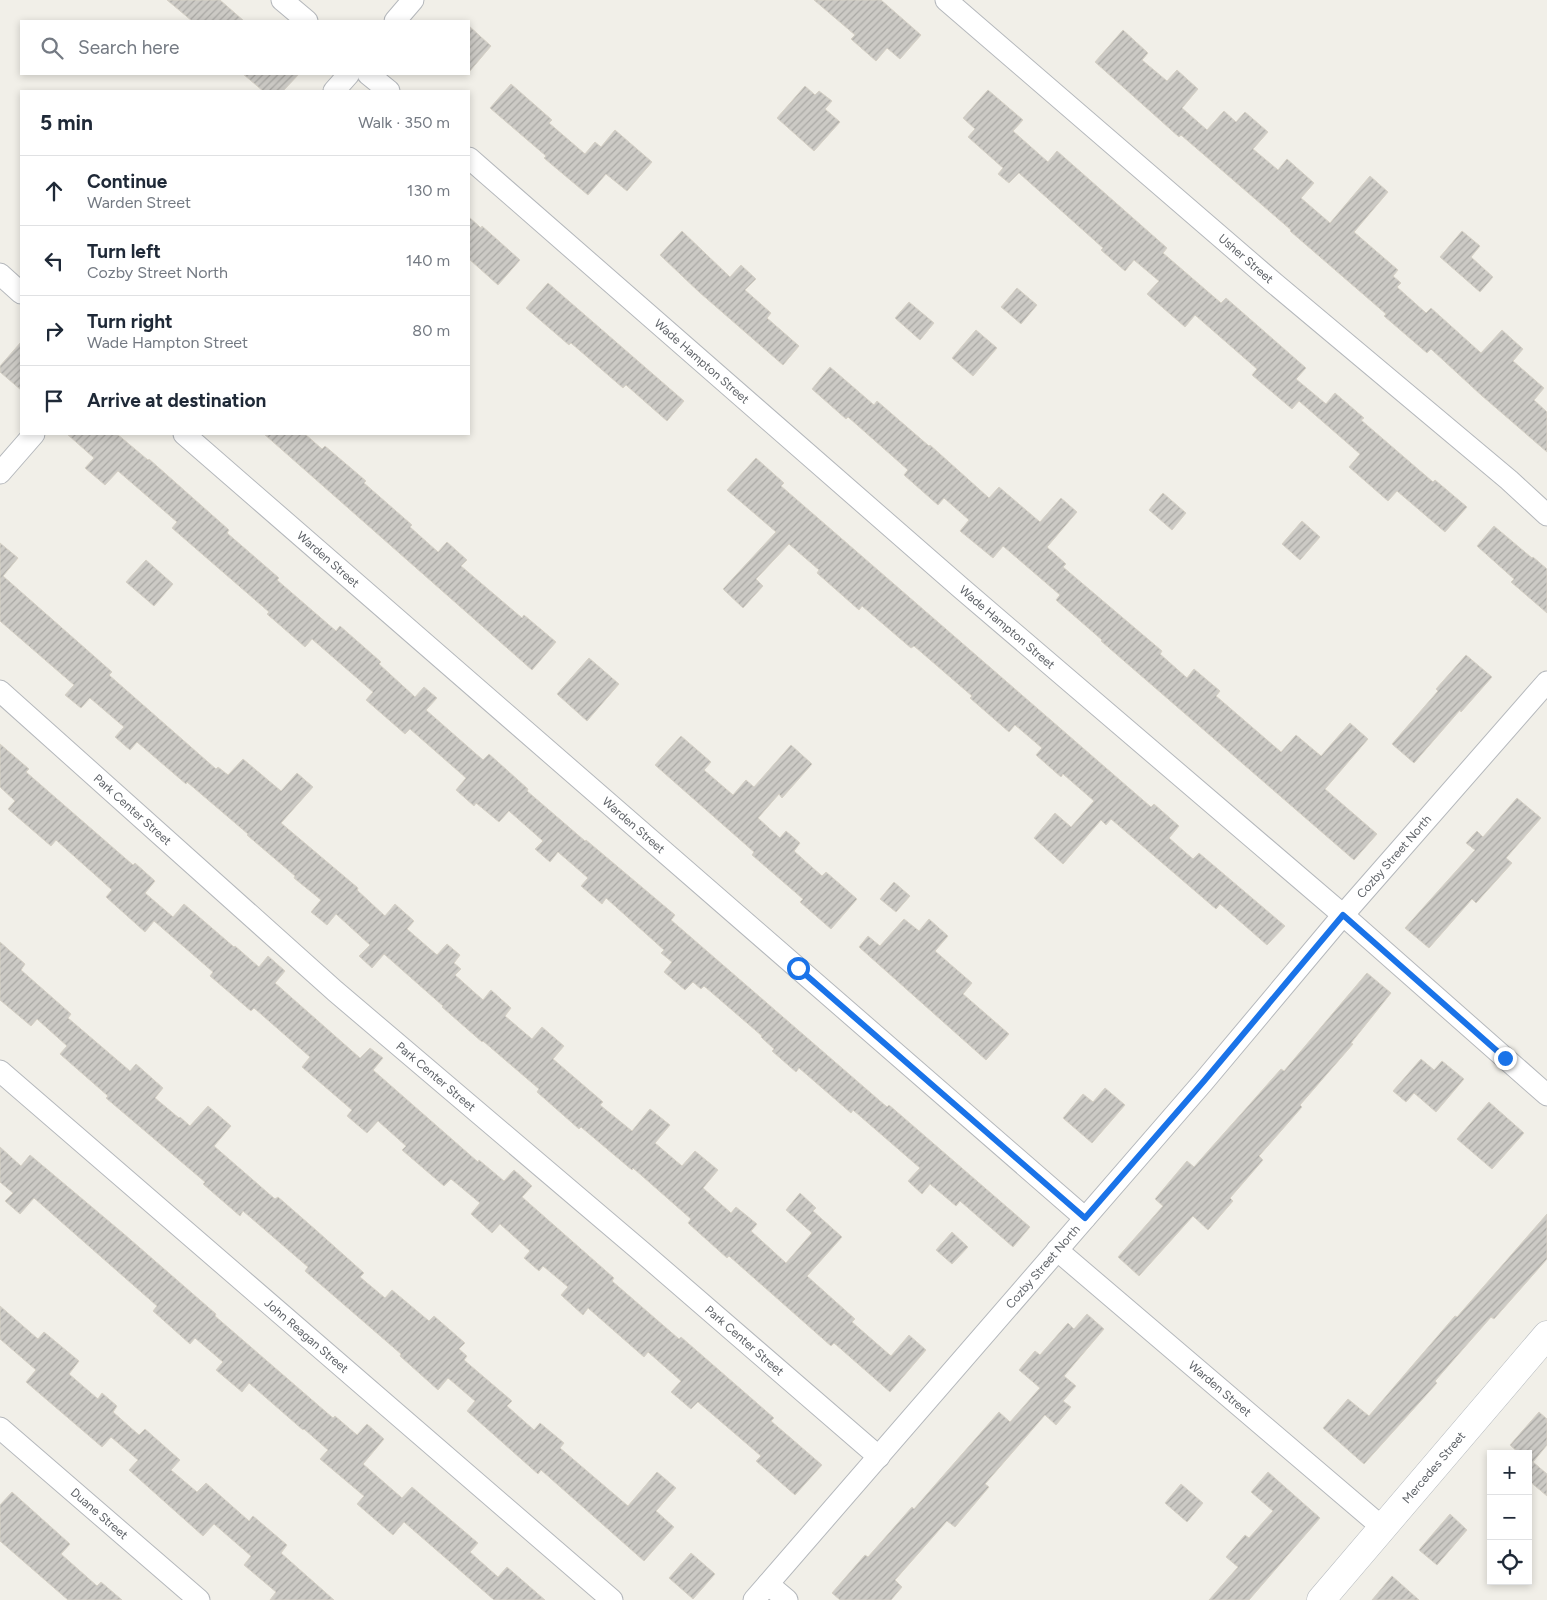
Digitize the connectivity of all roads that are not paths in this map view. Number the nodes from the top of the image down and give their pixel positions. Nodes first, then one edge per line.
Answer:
1 (282, 0) edge
2 (413, 0) edge
3 (946, 0) edge
4 (306, 20) edge
5 (396, 20) edge
6 (348, 75) edge
7 (369, 75) edge
8 (335, 90) edge
9 (388, 90) edge
10 (470, 159) edge
11 (0, 274) edge
12 (20, 292) edge
13 (33, 435) edge
14 (185, 435) edge
15 (0, 472) edge
16 (1547, 514) edge
17 (1547, 682) edge
18 (0, 691) edge
19 (1343, 915) junction
20 (0, 1071) edge
21 (1547, 1095) edge
22 (1085, 1218) junction
23 (1057, 1250) junction
24 (1542, 1349) edge
25 (0, 1428) edge
26 (879, 1457) junction
27 (1383, 1528) junction
28 (768, 1584) junction
29 (199, 1600) edge
30 (612, 1600) edge
31 (754, 1600) edge
32 (787, 1600) edge
33 (1321, 1600) edge

1 - 4 street
2 - 5 street
3 - 16 street, Usher Street
6 - 8 street
7 - 9 street
10 - 19 street, Wade Hampton Street
11 - 12 street
13 - 15 street
14 - 22 street, Warden Street
17 - 19 street, Cozby Street North
18 - 26 street, Park Center Street
19 - 21 street, Wade Hampton Street
19 - 22 street, Cozby Street North
20 - 30 street, John Reagan Street
22 - 23 street, Cozby Street North
23 - 26 street, Cozby Street North
23 - 27 street, Warden Street
24 - 27 street, Mercedes Street
25 - 29 street, Duane Street
26 - 28 street, Cozby Street North
27 - 33 street, Mercedes Street
28 - 31 street, Cozby Street North
28 - 32 street

